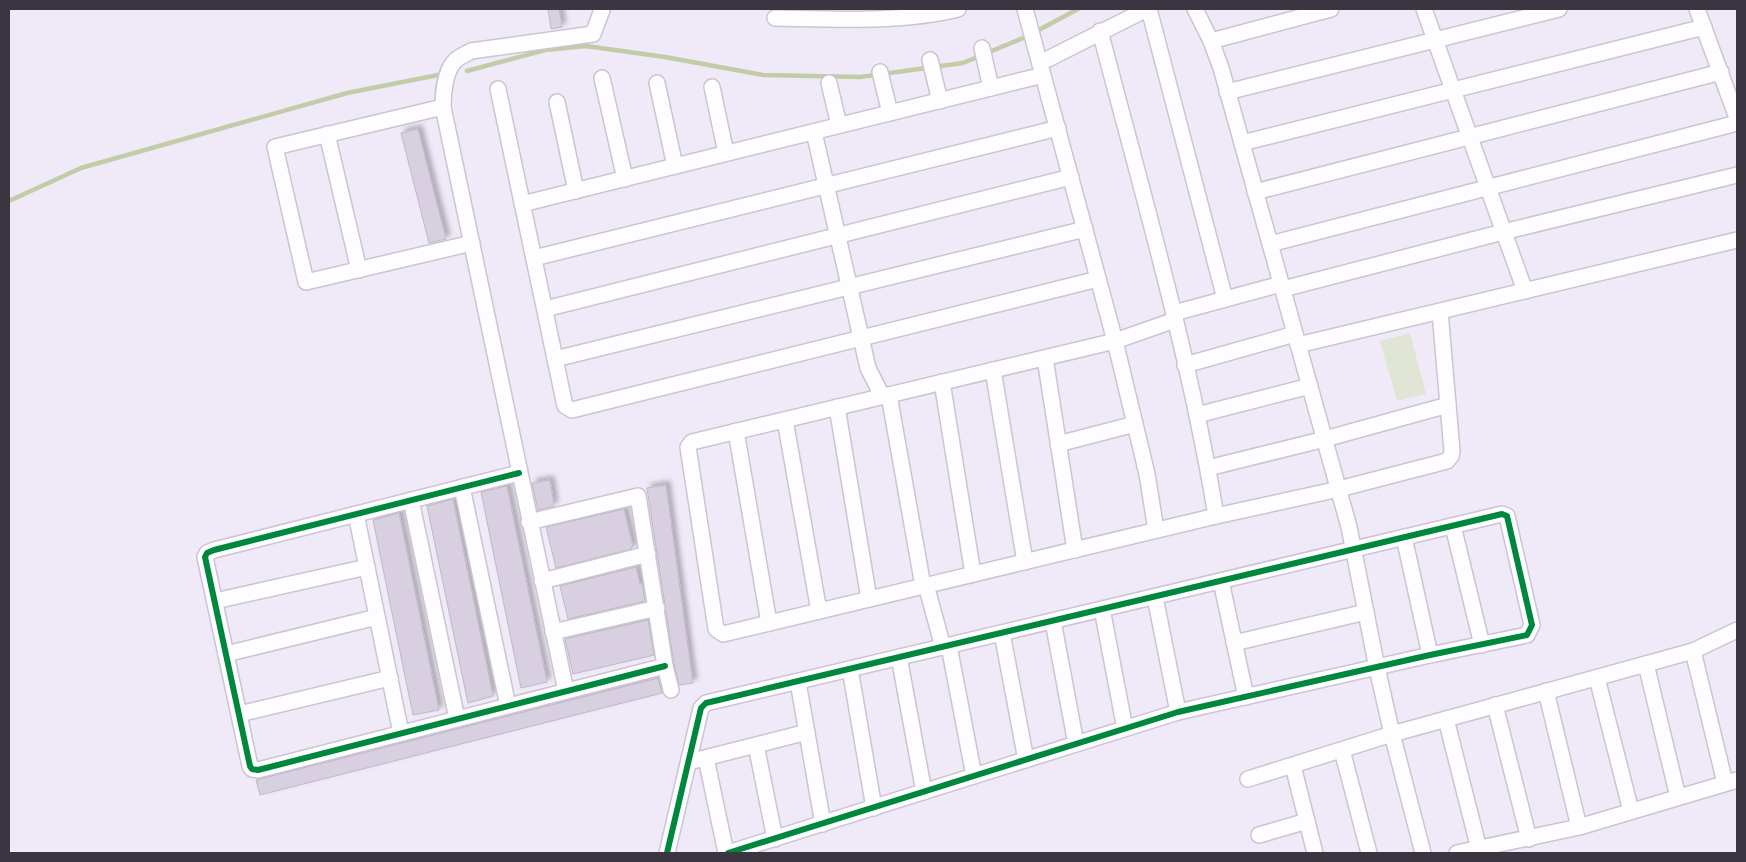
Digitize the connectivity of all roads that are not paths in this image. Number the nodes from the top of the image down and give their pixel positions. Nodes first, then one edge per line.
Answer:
1 (603, 9) edge
2 (958, 9) edge
3 (1026, 9) edge
4 (1148, 9) edge
5 (1195, 9) edge
6 (1331, 9) edge
7 (1424, 9) edge
8 (1559, 9) edge
9 (1697, 9) edge
10 (775, 18) dead end
11 (1704, 27) junction
12 (1100, 31) junction
13 (1435, 40) junction
14 (1211, 41) junction
15 (982, 48) dead end
16 (930, 60) dead end
17 (1042, 69) junction
18 (880, 72) dead end
19 (1720, 72) junction
20 (602, 78) dead end
21 (657, 84) dead end
22 (829, 84) dead end
23 (712, 88) dead end
24 (991, 88) junction
25 (498, 89) dead end
26 (1453, 90) junction
27 (1227, 92) junction
28 (940, 100) junction
29 (557, 102) dead end
30 (443, 107) junction
31 (890, 113) junction
32 (1737, 118) edge
33 (1737, 123) edge
34 (839, 126) junction
35 (1058, 128) junction
36 (814, 132) junction
37 (327, 134) junction
38 (1469, 137) junction
39 (1242, 142) junction
40 (726, 154) junction
41 (676, 166) junction
42 (1737, 175) edge
43 (1071, 177) junction
44 (625, 179) junction
45 (826, 185) junction
46 (1488, 188) junction
47 (576, 191) junction
48 (1255, 192) junction
49 (522, 204) junction
50 (1085, 229) junction
51 (1503, 232) junction
52 (838, 235) junction
53 (1737, 240) edge
54 (472, 243) junction
55 (1270, 244) junction
56 (534, 258) junction
57 (359, 270) junction
58 (1098, 279) junction
59 (850, 287) junction
60 (1282, 287) junction
61 (1524, 291) junction
62 (1225, 299) junction
63 (545, 309) junction
64 (1440, 312) junction
65 (1175, 316) junction
66 (862, 338) junction
67 (1297, 340) junction
68 (1115, 341) junction
69 (1045, 358) junction
70 (555, 359) junction
71 (1186, 365) junction
72 (993, 370) junction
73 (942, 382) junction
74 (1310, 386) junction
75 (885, 396) junction
76 (1448, 405) junction
77 (837, 407) junction
78 (1197, 415) junction
79 (784, 420) junction
80 (1135, 424) junction
81 (736, 431) junction
82 (1325, 439) junction
83 (1058, 444) junction
84 (1208, 468) junction
85 (519, 473) junction
86 (462, 487) junction
87 (1339, 489) junction
88 (411, 500) junction
89 (356, 514) junction
90 (1216, 516) junction
91 (529, 522) junction
92 (1454, 526) junction
93 (1156, 530) junction
94 (1404, 537) junction
95 (1354, 549) junction
96 (1075, 550) junction
97 (648, 554) junction
98 (1025, 562) junction
99 (367, 567) junction
100 (973, 574) junction
101 (542, 581) junction
102 (1221, 581) junction
103 (924, 586) junction
104 (1155, 596) junction
105 (869, 599) junction
106 (215, 601) junction
107 (657, 608) junction
108 (1102, 609) junction
109 (819, 611) junction
110 (1366, 612) junction
111 (377, 617) junction
112 (1053, 621) junction
113 (769, 623) junction
114 (1737, 630) edge
115 (553, 632) junction
116 (1002, 633) junction
117 (1234, 643) junction
118 (1482, 645) junction
119 (946, 646) junction
120 (1693, 651) junction
121 (226, 654) junction
122 (1430, 655) junction
123 (899, 657) junction
124 (1646, 664) junction
125 (666, 666) junction
126 (1377, 668) junction
127 (850, 669) junction
128 (390, 678) junction
129 (1597, 678) junction
130 (798, 682) junction
131 (671, 690) dead end
132 (566, 691) junction
133 (1546, 691) junction
134 (1246, 697) junction
135 (1495, 705) junction
136 (508, 706) junction
137 (1178, 712) junction
138 (239, 714) junction
139 (457, 719) junction
140 (1446, 719) junction
141 (1125, 729) junction
142 (807, 732) junction
143 (401, 733) junction
144 (1392, 734) junction
145 (1076, 744) junction
146 (756, 745) junction
147 (1342, 750) junction
148 (706, 758) junction
149 (1026, 760) junction
150 (689, 762) junction
151 (1293, 766) junction
152 (974, 776) junction
153 (1248, 779) dead end
154 (1731, 781) edge
155 (924, 792) junction
156 (1678, 797) junction
157 (874, 808) junction
158 (1631, 812) junction
159 (1307, 821) junction
160 (823, 824) junction
161 (1579, 827) junction
162 (1259, 835) dead end
163 (776, 838) junction
164 (1529, 839) junction
165 (1478, 849) junction
166 (668, 853) edge
167 (727, 853) edge
168 (1315, 853) edge
169 (1369, 853) edge
170 (1424, 853) edge
171 (1457, 853) edge

1 - 30 street
2 - 10 street
3 - 17 street
4 - 12 street
4 - 62 street
5 - 14 street
6 - 14 street
7 - 13 street
8 - 13 street
9 - 11 street
11 - 19 street
11 - 26 street
12 - 17 street
12 - 65 street
13 - 26 street
13 - 27 street
14 - 27 street
15 - 24 street
16 - 28 street
17 - 24 street
17 - 35 street
18 - 31 street
19 - 32 street
19 - 38 street
20 - 44 street
21 - 41 street
22 - 34 street
23 - 40 street
24 - 28 street
25 - 49 street
26 - 38 street
26 - 39 street
27 - 39 street
28 - 31 street
29 - 47 street
30 - 37 street
30 - 54 street
31 - 34 street
33 - 46 street
34 - 36 street
35 - 43 street
35 - 45 street
36 - 40 street
36 - 45 street
37 - 57 street
37 - 57 street
38 - 46 street
38 - 48 street
39 - 48 street
40 - 41 street
41 - 44 street
42 - 51 street
43 - 50 street
43 - 52 street
44 - 47 street
45 - 52 street
45 - 56 street
46 - 51 street
46 - 55 street
47 - 49 street
48 - 55 street
49 - 56 street
50 - 58 street
50 - 59 street
51 - 60 street
51 - 61 street
52 - 59 street
52 - 63 street
53 - 61 street
54 - 57 street
54 - 85 street
55 - 60 street
56 - 63 street
58 - 66 street
58 - 68 street
59 - 66 street
59 - 70 street
60 - 62 street
60 - 67 street
61 - 64 street
62 - 65 street
63 - 70 street
64 - 67 street
64 - 76 street
65 - 68 street
65 - 71 street
66 - 70 street
66 - 75 street
67 - 71 street
67 - 74 street
68 - 69 street
68 - 80 street
69 - 72 street
69 - 83 street
71 - 78 street
72 - 73 street
72 - 98 street
73 - 75 street
73 - 100 street
74 - 78 street
74 - 82 street
75 - 77 street
75 - 103 street
76 - 82 street
76 - 87 street
77 - 79 street
77 - 105 street
78 - 84 street
79 - 81 street
79 - 109 street
80 - 83 street
80 - 93 street
81 - 113 street
81 - 113 street
82 - 84 street
82 - 87 street
83 - 96 street
84 - 90 street
85 - 86 street
85 - 91 street
86 - 88 street
86 - 136 street
87 - 90 street
87 - 95 street
88 - 89 street
88 - 139 street
89 - 99 street
89 - 106 street
90 - 93 street
91 - 97 street
91 - 101 street
92 - 94 street
92 - 118 street
92 - 118 street
93 - 96 street
94 - 95 street
94 - 122 street
95 - 102 street
95 - 110 street
96 - 98 street
97 - 101 street
97 - 107 street
98 - 100 street
99 - 106 street
99 - 111 street
100 - 103 street
101 - 115 street
102 - 104 street
102 - 117 street
103 - 105 street
103 - 119 street
104 - 108 street
104 - 137 street
105 - 109 street
106 - 121 street
107 - 115 street
107 - 125 street
108 - 112 street
108 - 141 street
109 - 113 street
110 - 117 street
110 - 126 street
111 - 121 street
111 - 128 street
112 - 116 street
112 - 145 street
114 - 120 street
115 - 132 street
116 - 119 street
116 - 149 street
117 - 134 street
118 - 122 street
119 - 123 street
119 - 152 street
120 - 124 street
120 - 154 street
121 - 138 street
122 - 126 street
123 - 127 street
123 - 155 street
124 - 129 street
124 - 156 street
125 - 131 street
125 - 132 street
126 - 134 street
126 - 144 street
127 - 130 street
127 - 157 street
128 - 138 street
128 - 143 street
129 - 133 street
129 - 158 street
130 - 142 street
130 - 150 street
132 - 136 street
133 - 135 street
133 - 161 street
134 - 137 street
135 - 140 street
135 - 164 street
136 - 139 street
137 - 141 street
138 - 143 street
139 - 143 street
140 - 144 street
140 - 165 street
141 - 145 street
142 - 146 street
142 - 160 street
144 - 147 street
144 - 170 street
145 - 149 street
146 - 148 street
146 - 163 street
147 - 151 street
147 - 169 street
148 - 150 street
148 - 167 street
149 - 152 street
150 - 166 street
151 - 153 street
151 - 159 street
152 - 155 street
154 - 156 street
155 - 157 street
156 - 158 street
157 - 160 street
158 - 161 street
159 - 162 street
159 - 168 street
160 - 163 street
161 - 164 street
163 - 167 street
164 - 165 street
165 - 171 street

